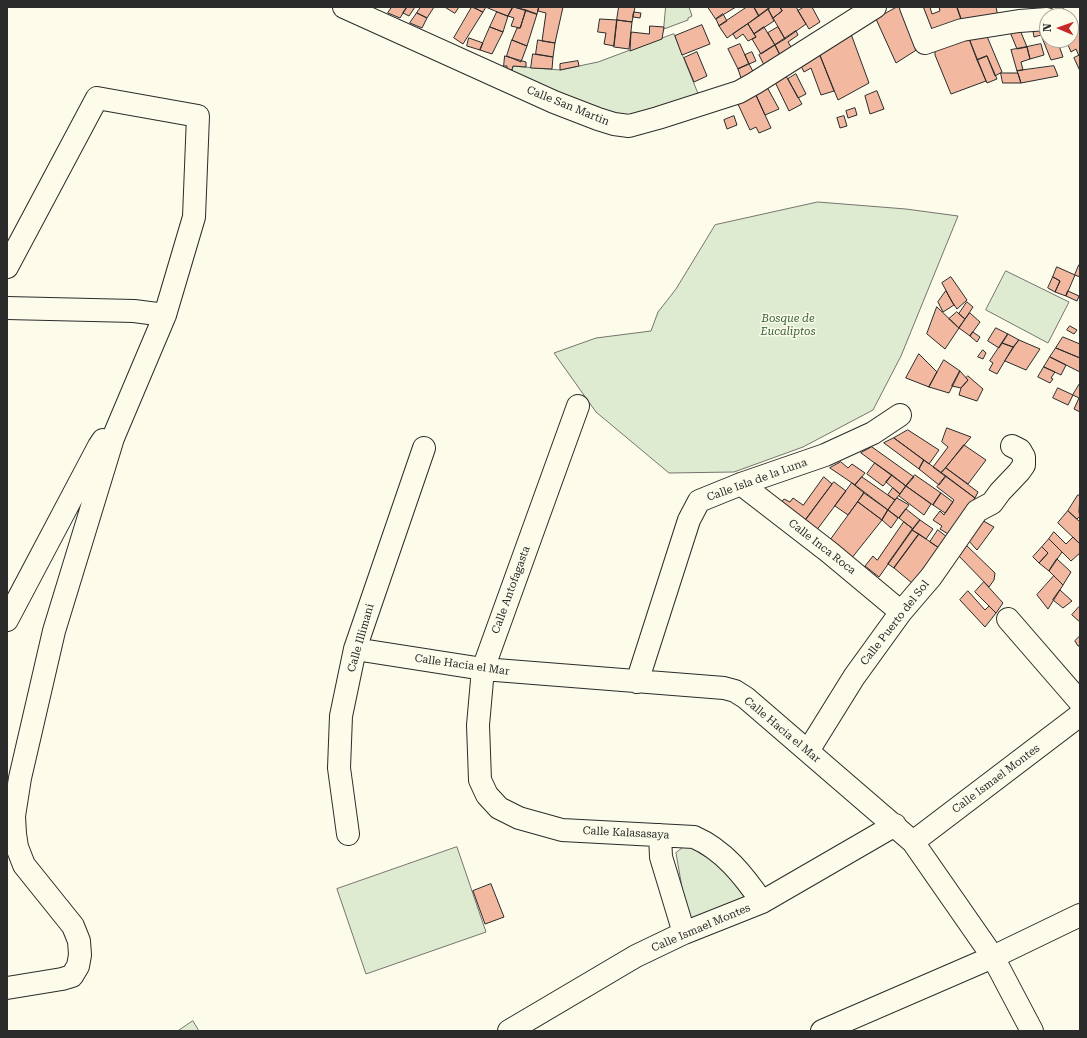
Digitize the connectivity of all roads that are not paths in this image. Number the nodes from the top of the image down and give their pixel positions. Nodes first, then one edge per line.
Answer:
1 (344, 7) edge
2 (875, 7) edge
3 (911, 7) edge
4 (1039, 20) edge
5 (7, 267) edge
6 (7, 308) edge
7 (165, 315) junction
8 (578, 406) dead end
9 (900, 415) dead end
10 (113, 438) junction
11 (1012, 446) dead end
12 (424, 448) dead end
13 (741, 484) junction
14 (901, 612) junction
15 (1008, 619) dead end
16 (7, 620) edge
17 (355, 649) junction
18 (483, 669) junction
19 (637, 682) junction
20 (1080, 702) edge
21 (1080, 715) edge
22 (808, 751) junction
23 (480, 780) joint
24 (895, 825) junction
25 (348, 834) dead end
26 (660, 835) junction
27 (913, 842) junction
28 (762, 902) junction
29 (1080, 915) edge
30 (684, 933) junction
31 (993, 957) junction
32 (7, 988) edge
33 (509, 1031) edge
34 (822, 1031) edge
35 (1032, 1031) edge

1 - 2 street, Calle San Martin
3 - 4 street
5 - 7 street
6 - 7 street
7 - 10 street
8 - 18 street, Calle Antofagasta
9 - 13 street, Calle Isla de la Luna
10 - 16 street
10 - 32 street
11 - 14 street, Calle Puerto del Sol
12 - 17 street, Calle Illimani
13 - 14 street, Calle Inca Roca
13 - 19 street, Calle Isla de la Luna
14 - 22 street, Calle Puerto del Sol
15 - 20 street
17 - 18 street, Calle Hacia el Mar
17 - 25 street, Calle Illimani
18 - 19 street, Calle Hacia el Mar
18 - 23 street, Calle Antofagasta
19 - 22 street, Calle Hacia el Mar
21 - 27 street, Calle Ismael Montes
22 - 24 street, Calle Hacia el Mar
23 - 26 street, Calle Kalasasaya
24 - 27 street, Calle Hacia el Mar
24 - 28 street, Calle Ismael Montes
26 - 28 street, Calle Kalasasaya
26 - 30 street
27 - 31 street, Calle Hacia el Mar
28 - 30 street, Calle Ismael Montes
29 - 31 street
30 - 33 street, Calle Ismael Montes
31 - 34 street
31 - 35 street, Calle Hacia el Mar

